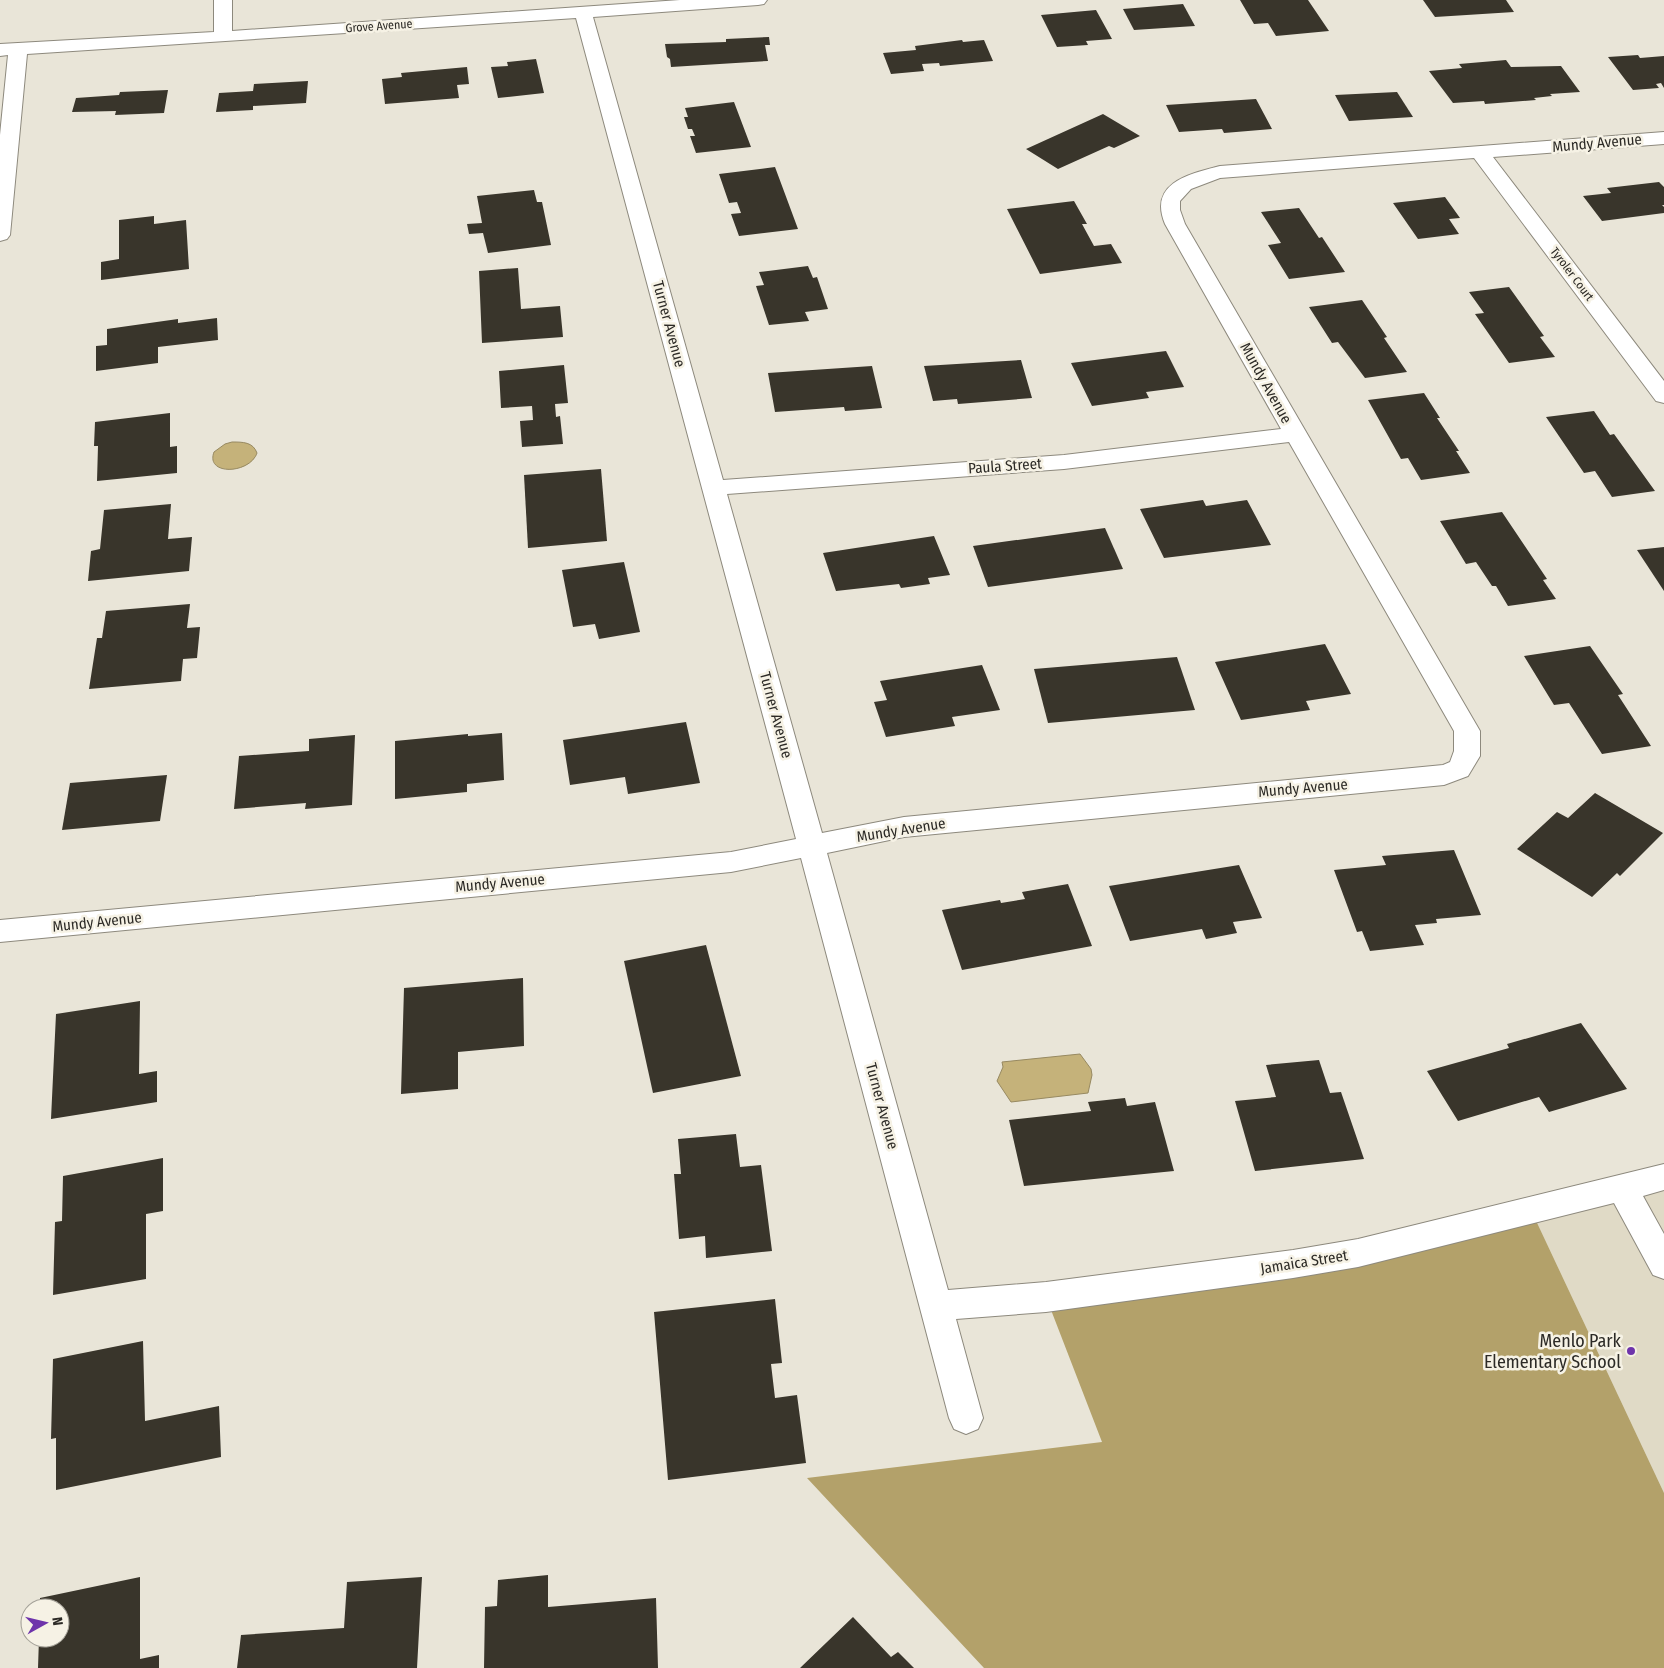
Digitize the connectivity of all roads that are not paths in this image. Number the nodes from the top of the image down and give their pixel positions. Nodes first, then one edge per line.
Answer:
1 (223, 0) edge
2 (758, 0) edge
3 (583, 12) junction
4 (223, 37) junction
5 (9, 49) edge
6 (1664, 138) edge
7 (1480, 153) junction
8 (0, 235) edge
9 (1664, 396) edge
10 (1295, 434) junction
11 (714, 488) junction
12 (812, 846) junction
13 (0, 931) edge
14 (1664, 1177) edge
15 (1622, 1187) junction
16 (1664, 1265) edge
17 (936, 1306) junction
18 (966, 1418) dead end

1 - 4 street
2 - 3 street, Grove Avenue
3 - 4 street, Grove Avenue
3 - 11 street, Turner Avenue
4 - 5 street, Grove Avenue
5 - 8 street
6 - 7 street, Mundy Avenue
7 - 9 street, Tyroler Court
7 - 10 street, Mundy Avenue
10 - 11 street, Paula Street
10 - 12 street, Mundy Avenue
11 - 12 street, Turner Avenue
12 - 13 street, Mundy Avenue
12 - 17 street, Turner Avenue
14 - 15 street, Jamaica Street
15 - 16 street
15 - 17 street, Jamaica Street
17 - 18 street, Turner Avenue

